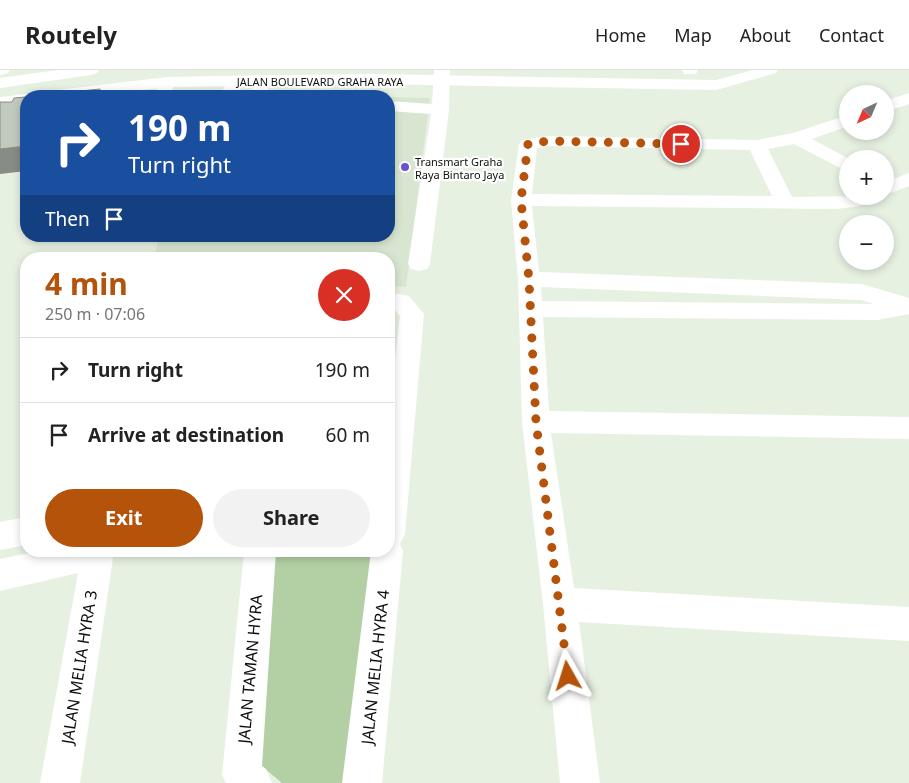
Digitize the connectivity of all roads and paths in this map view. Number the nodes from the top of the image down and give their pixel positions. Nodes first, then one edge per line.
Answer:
1 (91, 70) edge
2 (652, 70) edge
3 (695, 70) edge
4 (770, 70) edge
5 (399, 75) edge
6 (441, 76) edge
7 (262, 80) junction
8 (0, 83) edge
9 (223, 86) edge
10 (164, 89) edge
11 (145, 90) edge
12 (260, 90) edge
13 (909, 98) edge
14 (20, 100) edge
15 (0, 102) edge
16 (894, 104) edge
17 (395, 106) edge
18 (440, 110) junction
19 (839, 123) edge
20 (797, 138) junction
21 (757, 145) junction
22 (839, 161) edge
23 (909, 178) edge
24 (894, 185) edge
25 (521, 200) junction
26 (839, 202) edge
27 (785, 203) junction
28 (419, 264) dead end
29 (529, 280) junction
30 (395, 301) edge
31 (908, 306) edge
32 (530, 309) junction
33 (536, 422) junction
34 (909, 428) edge
35 (395, 477) edge
36 (20, 532) edge
37 (0, 536) edge
38 (80, 557) edge
39 (97, 557) edge
40 (260, 557) edge
41 (386, 557) edge
42 (0, 575) edge
43 (560, 604) junction
44 (909, 624) edge
45 (60, 783) edge
46 (252, 783) edge
47 (362, 783) edge
48 (580, 783) edge

1 - 8 street
2 - 3 street
4 - 6 street, JALAN BOULEVARD GRAHA RAYA
5 - 6 street, JALAN BOULEVARD GRAHA RAYA
5 - 7 street, JALAN BOULEVARD GRAHA RAYA
6 - 18 street
7 - 9 street, JALAN BOULEVARD GRAHA RAYA
7 - 12 street
9 - 10 street, JALAN BOULEVARD GRAHA RAYA
10 - 11 street, JALAN BOULEVARD GRAHA RAYA
13 - 16 street
14 - 15 street
17 - 18 street
18 - 28 street
19 - 20 street
20 - 21 street
20 - 22 street
21 - 25 street
21 - 27 street
23 - 24 street
25 - 27 street
25 - 29 street
26 - 27 street
29 - 31 street
29 - 32 street
30 - 35 street
31 - 32 street
32 - 33 street
33 - 34 street
33 - 43 street
36 - 37 street
38 - 42 street
39 - 45 street, JALAN MELIA HYRA 3
40 - 46 street, JALAN TAMAN HYRA
41 - 47 street, JALAN MELIA HYRA 4
43 - 44 street
43 - 48 street

